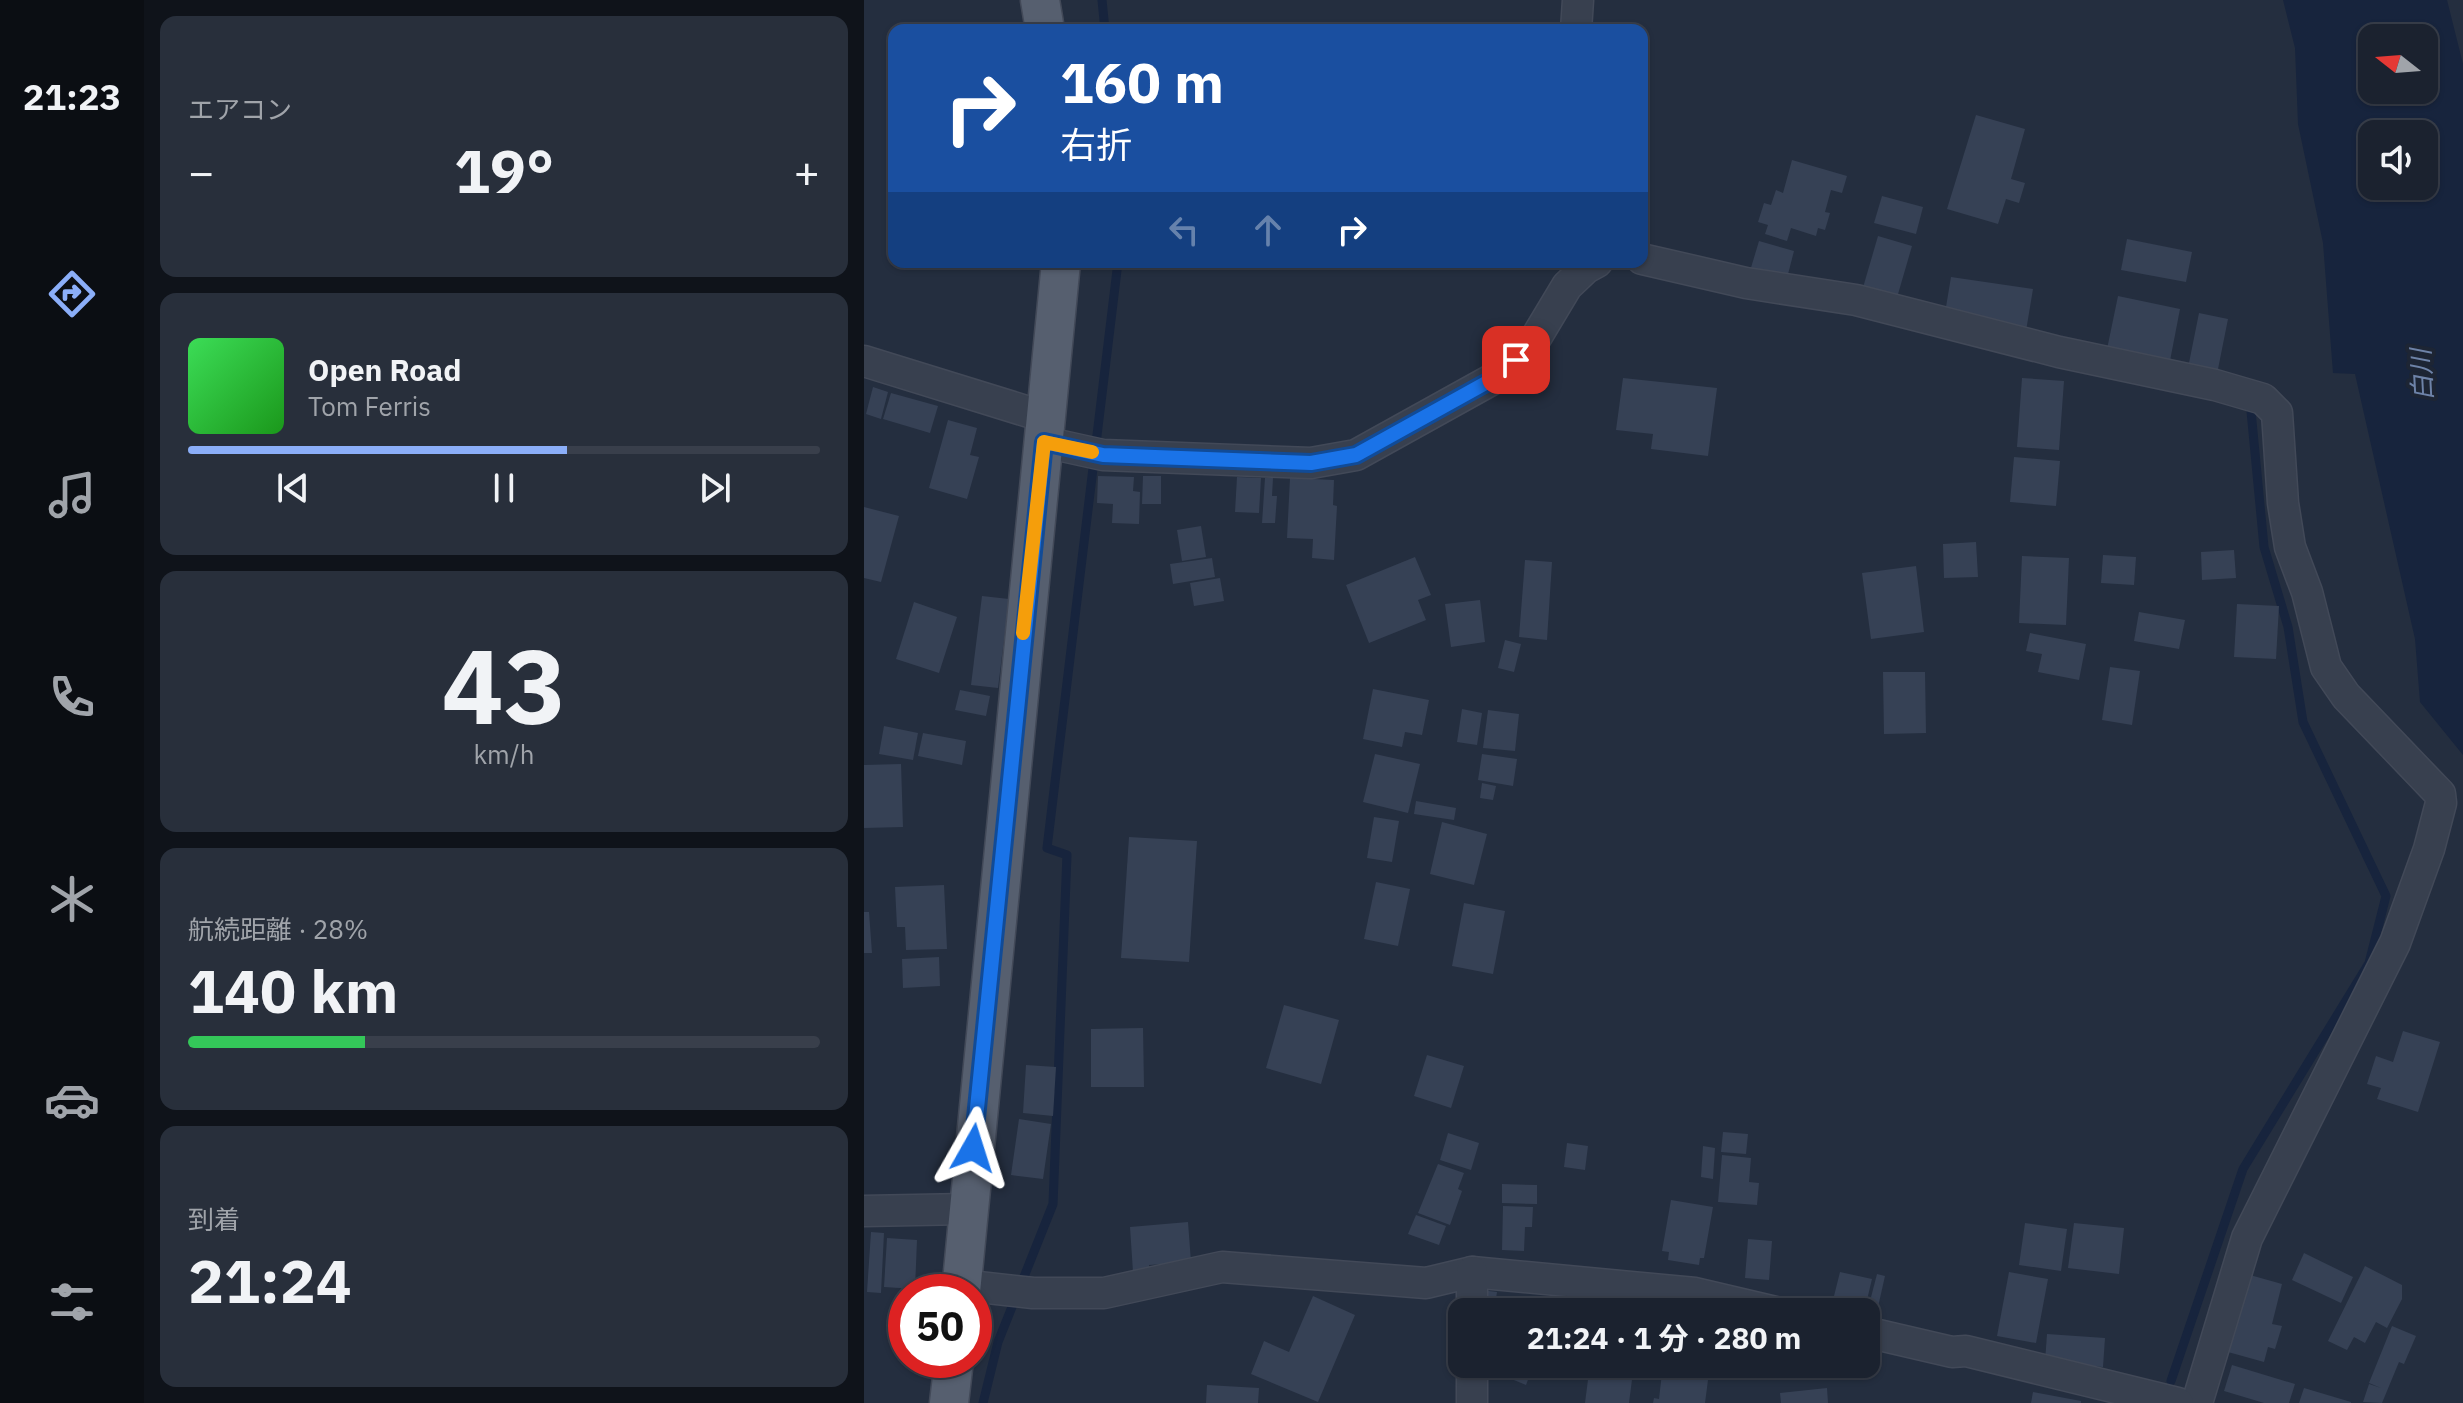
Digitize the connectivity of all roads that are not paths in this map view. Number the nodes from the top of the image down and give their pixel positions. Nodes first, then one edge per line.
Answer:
1 (1040, 0) edge
2 (1578, 0) edge
3 (1044, 24) edge
4 (1576, 24) edge
5 (1648, 260) edge
6 (1061, 268) edge
7 (1568, 274) edge
8 (864, 361) edge
9 (1054, 435) junction
10 (967, 1209) junction
11 (864, 1211) edge
12 (1472, 1272) junction
13 (972, 1274) edge
14 (992, 1290) edge
15 (1472, 1298) edge
16 (1716, 1298) edge
17 (1880, 1335) edge
18 (952, 1378) edge
19 (1472, 1378) edge
20 (949, 1403) edge
21 (1472, 1403) edge
22 (2178, 1403) edge
23 (2197, 1403) edge

1 - 3 main road
2 - 4 street
5 - 23 street
6 - 9 main road
7 - 9 street
8 - 9 street
9 - 10 main road
10 - 11 street
10 - 13 main road
12 - 14 street
12 - 15 street
12 - 16 street
17 - 22 street
18 - 20 main road
19 - 21 street

